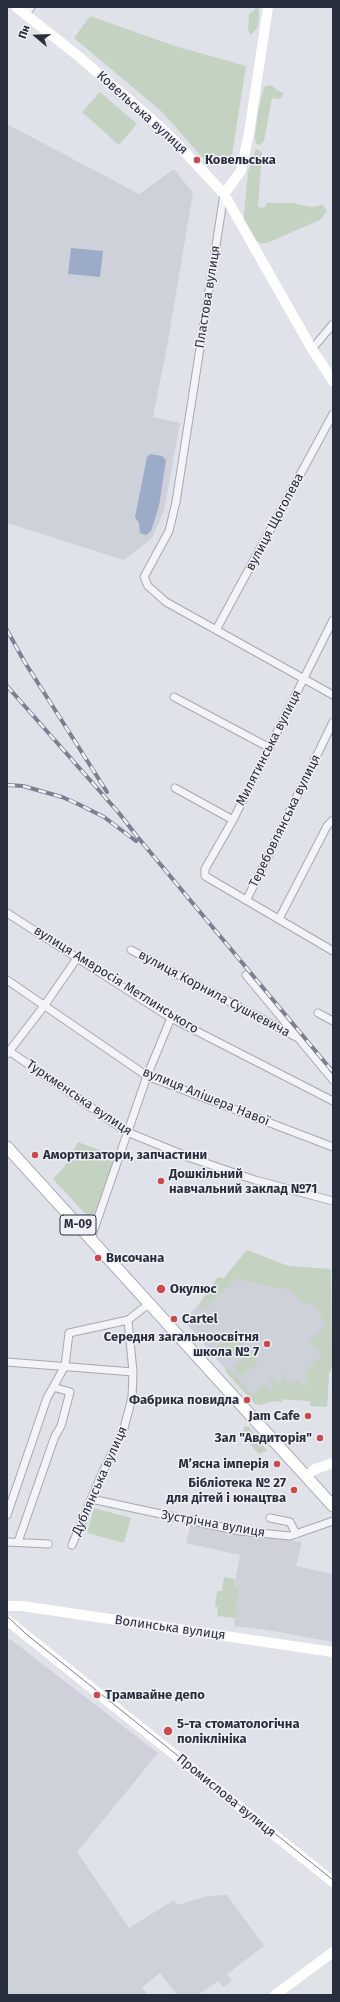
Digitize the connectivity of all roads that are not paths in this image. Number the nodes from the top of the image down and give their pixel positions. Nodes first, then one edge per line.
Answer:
1 (16, 7) edge
2 (268, 7) edge
3 (28, 10) edge
4 (224, 194) junction
5 (333, 324) edge
6 (312, 349) junction
7 (333, 381) edge
8 (333, 414) edge
9 (333, 620) edge
10 (216, 630) junction
11 (304, 679) junction
12 (333, 695) edge
13 (174, 697) dead end
14 (333, 722) edge
15 (270, 748) junction
16 (175, 788) dead end
17 (233, 820) junction
18 (333, 820) edge
19 (247, 899) junction
20 (7, 913) edge
21 (279, 919) junction
22 (131, 950) dead end
23 (333, 951) edge
24 (78, 957) junction
25 (246, 975) dead end
26 (7, 980) edge
27 (44, 1006) junction
28 (318, 1013) dead end
29 (171, 1018) junction
30 (333, 1021) edge
31 (298, 1038) junction
32 (8, 1052) edge
33 (147, 1076) junction
34 (333, 1080) edge
35 (333, 1101) edge
36 (127, 1132) junction
37 (7, 1147) edge
38 (333, 1147) edge
39 (333, 1201) edge
40 (91, 1238) junction
41 (150, 1303) junction
42 (128, 1320) junction
43 (7, 1362) edge
44 (65, 1366) junction
45 (133, 1372) junction
46 (53, 1387) junction
47 (333, 1463) edge
48 (307, 1476) junction
49 (91, 1499) junction
50 (333, 1506) edge
51 (7, 1515) edge
52 (270, 1518) dead end
53 (333, 1521) edge
54 (296, 1534) junction
55 (7, 1542) edge
56 (18, 1542) junction
57 (48, 1544) dead end
58 (72, 1545) dead end
59 (7, 1606) edge
60 (7, 1620) edge
61 (333, 1652) edge
62 (333, 1882) edge
63 (333, 1952) edge
64 (275, 1995) edge

1 - 3 main road, Ковельська вулиця
2 - 4 main road, Пластова вулиця
3 - 4 main road, Ковельська вулиця
4 - 6 main road, Ковельська вулиця
4 - 10 street, Пластова вулиця
5 - 6 street
6 - 7 main road, Ковельська вулиця
8 - 10 street, вулиця Щоголева
9 - 11 street, Милятинська вулиця
10 - 11 street
11 - 12 street
11 - 15 street, Милятинська вулиця
13 - 15 street
14 - 19 street, Теребовлянська вулиця
15 - 17 street, Милятинська вулиця
16 - 17 street
17 - 19 street, Милятинська вулиця
18 - 21 street
19 - 21 street
20 - 24 street, вулиця Амвросія Метлинського
21 - 23 street
22 - 31 street, вулиця Корнила Сушкевича
24 - 27 street
24 - 29 street, вулиця Амвросія Метлинського
25 - 31 street
26 - 27 street, вулиця Алішера Навої
27 - 32 street
27 - 33 street, вулиця Алішера Навої
28 - 30 street
29 - 33 street
29 - 35 street, вулиця Амвросія Метлинського
31 - 34 street
32 - 36 street, Туркменська вулиця
33 - 36 street
33 - 38 street, вулиця Алішера Навої
36 - 39 street, Туркменська вулиця
36 - 40 street
37 - 40 main road, М-09
40 - 41 main road, М-09
41 - 42 street
41 - 48 main road, М-09
42 - 44 street
42 - 45 street, Дублянська вулиця
43 - 44 street
44 - 45 street
44 - 46 street
45 - 49 street, Дублянська вулиця
46 - 51 street
46 - 56 street
47 - 48 main road
48 - 50 main road, М-09
49 - 54 street, Зустрічна вулиця
49 - 58 street, Дублянська вулиця
52 - 54 street
53 - 54 street, Зустрічна вулиця
55 - 56 street
56 - 57 street
59 - 61 main road, Волинська вулиця
60 - 62 main road, Промислова вулиця
63 - 64 main road

